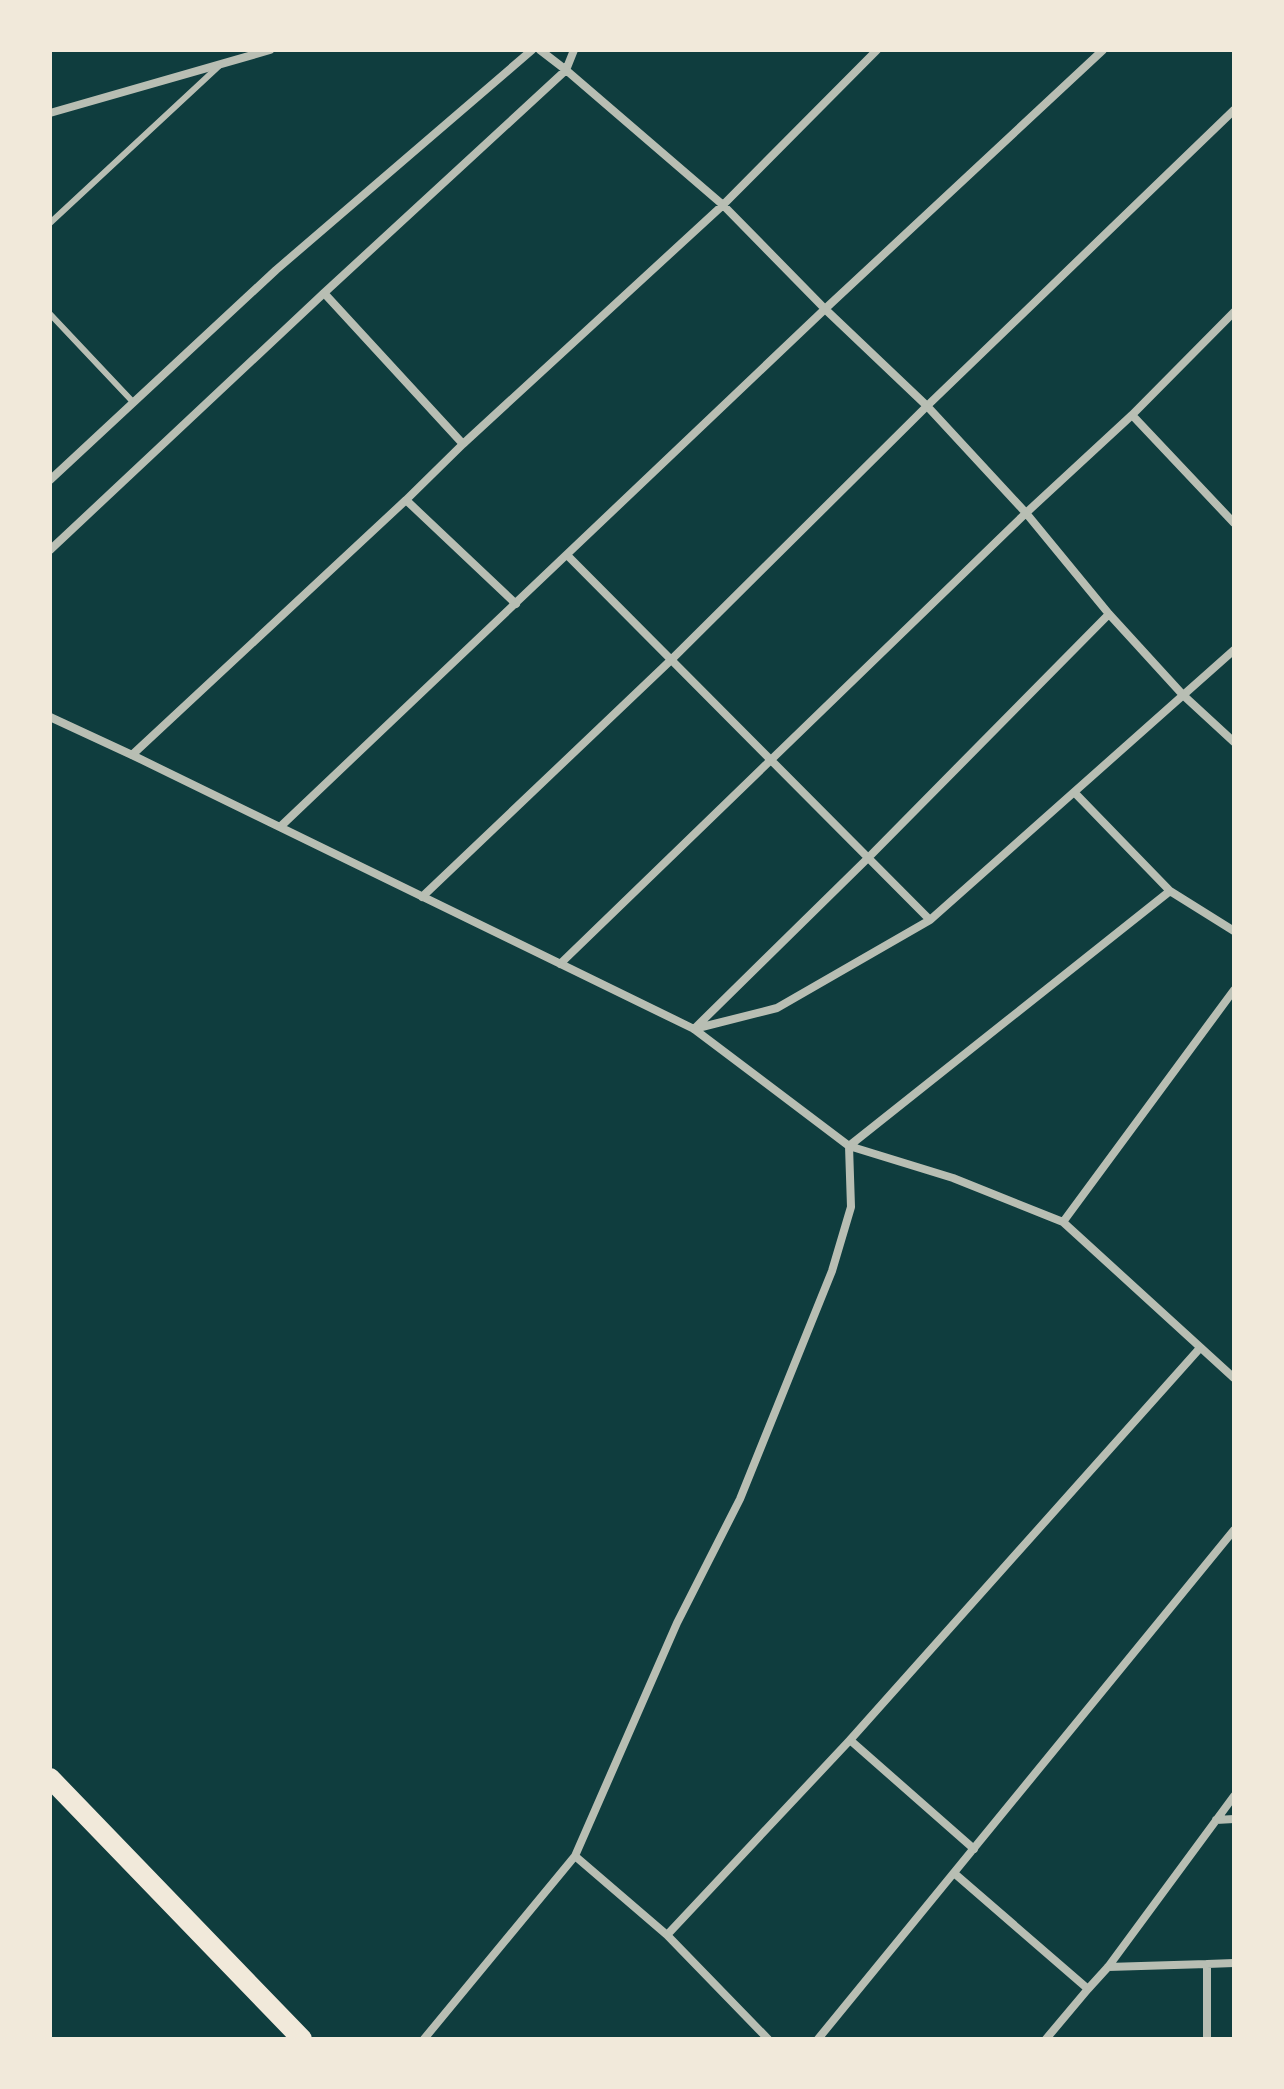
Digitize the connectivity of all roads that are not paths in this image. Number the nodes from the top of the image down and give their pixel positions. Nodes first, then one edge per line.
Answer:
1 (270, 50) edge
2 (532, 50) edge
3 (540, 50) edge
4 (574, 50) edge
5 (877, 50) edge
6 (1103, 50) edge
7 (221, 64) junction
8 (566, 70) junction
9 (1234, 110) edge
10 (50, 113) edge
11 (723, 205) junction
12 (50, 223) edge
13 (324, 293) junction
14 (825, 309) junction
15 (1234, 312) edge
16 (50, 314) edge
17 (133, 402) junction
18 (927, 406) junction
19 (1132, 415) junction
20 (463, 444) junction
21 (50, 480) edge
22 (406, 500) junction
23 (1026, 513) junction
24 (1233, 519) edge
25 (50, 550) edge
26 (567, 555) junction
27 (516, 604) junction
28 (1109, 614) junction
29 (1234, 650) edge
30 (671, 660) junction
31 (1183, 695) junction
32 (50, 717) edge
33 (1234, 742) edge
34 (132, 755) junction
35 (771, 761) junction
36 (1074, 792) junction
37 (280, 827) junction
38 (868, 858) junction
39 (1170, 891) junction
40 (422, 897) junction
41 (930, 920) junction
42 (1234, 931) edge
43 (560, 964) junction
44 (1234, 990) edge
45 (694, 1029) junction
46 (849, 1146) junction
47 (1063, 1222) junction
48 (1200, 1348) junction
49 (1234, 1378) edge
50 (1234, 1530) edge
51 (850, 1740) junction
52 (50, 1778) edge
53 (1234, 1796) edge
54 (1234, 1819) edge
55 (1216, 1820) junction
56 (974, 1849) junction
57 (575, 1856) junction
58 (954, 1873) junction
59 (667, 1935) junction
60 (1234, 1963) edge
61 (1207, 1964) junction
62 (1108, 1967) junction
63 (1088, 1989) junction
64 (302, 2039) edge
65 (424, 2039) edge
66 (768, 2039) edge
67 (818, 2039) edge
68 (1046, 2039) edge
69 (1207, 2039) edge

1 - 7 street
2 - 17 street
3 - 8 street
4 - 8 street
5 - 11 street
6 - 14 street
7 - 10 street
7 - 12 lane
8 - 11 street
8 - 13 street
9 - 18 street
11 - 14 street
11 - 20 street
13 - 20 street
13 - 25 street
14 - 18 street
14 - 26 street
15 - 19 street
16 - 17 lane
17 - 21 street
18 - 23 street
18 - 30 street
19 - 23 street
19 - 24 street
20 - 22 street
22 - 27 street
22 - 34 street
23 - 28 street
23 - 35 street
26 - 27 street
26 - 30 street
27 - 37 street
28 - 31 street
28 - 38 street
29 - 31 street
30 - 35 street
30 - 40 street
31 - 33 street
31 - 36 street
32 - 34 street
34 - 37 street
35 - 38 street
35 - 43 street
36 - 39 street
36 - 41 street
37 - 40 street
38 - 41 street
38 - 45 street
39 - 42 street
39 - 46 street
40 - 43 street
41 - 45 street
43 - 45 street
44 - 47 street
45 - 46 street
46 - 47 street
46 - 57 street
47 - 48 street
48 - 49 street
48 - 51 street
50 - 56 street
51 - 56 street
51 - 59 street
52 - 64 main road
53 - 55 street
54 - 55 street
55 - 62 street
56 - 58 street
57 - 59 street
57 - 65 street
58 - 63 street
58 - 67 street
59 - 66 street
60 - 61 street
61 - 62 street
61 - 69 street
62 - 63 street
63 - 68 street

